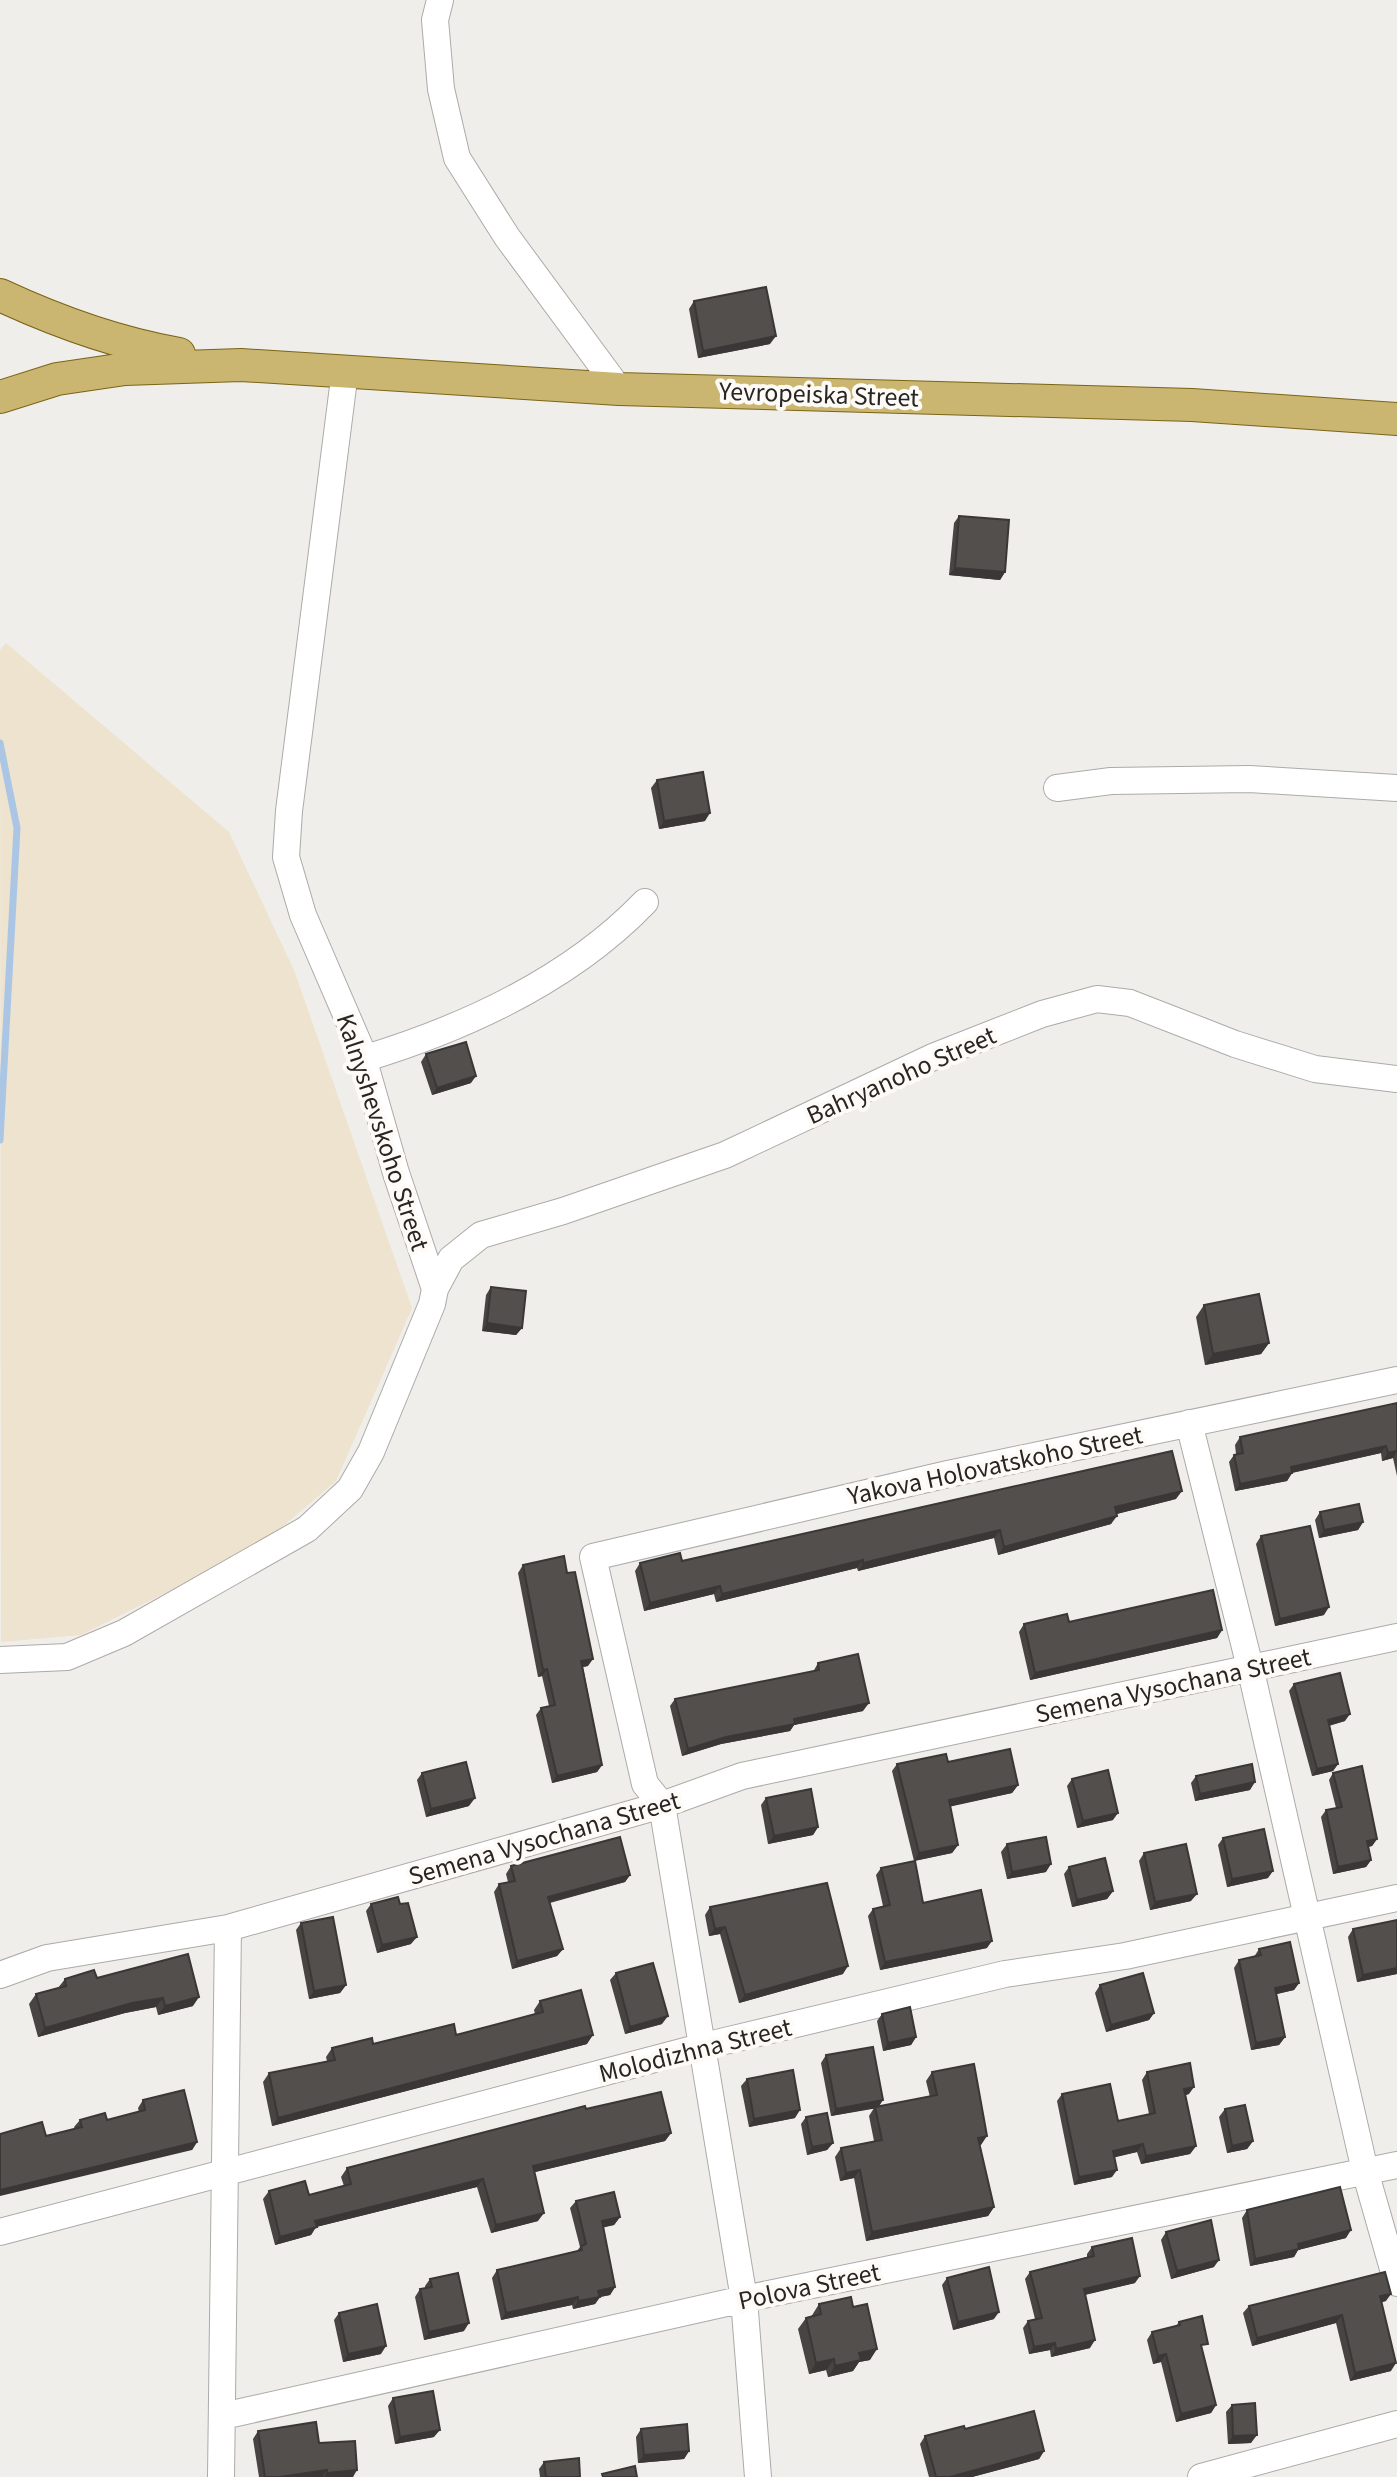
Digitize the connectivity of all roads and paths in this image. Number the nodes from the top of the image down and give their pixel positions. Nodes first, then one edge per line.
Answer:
1 (440, 0) edge
2 (0, 295) edge
3 (241, 365) junction
4 (345, 371) junction
5 (619, 389) junction
6 (0, 397) edge
7 (1397, 419) edge
8 (1057, 788) dead end
9 (1397, 788) edge
10 (645, 902) dead end
11 (363, 1059) junction
12 (1397, 1079) edge
13 (435, 1289) junction
14 (1397, 1380) edge
15 (1189, 1423) junction
16 (1397, 1637) edge
17 (0, 1660) edge
18 (1251, 1671) junction
19 (662, 1805) junction
20 (1397, 1898) edge
21 (1308, 1914) junction
22 (228, 1928) junction
23 (0, 1975) edge
24 (704, 2046) junction
25 (1397, 2165) edge
26 (1365, 2171) junction
27 (226, 2173) junction
28 (0, 2232) edge
29 (1397, 2283) edge
30 (744, 2299) junction
31 (223, 2416) junction
32 (1397, 2424) edge
33 (1254, 2470) edge
34 (221, 2477) edge
35 (758, 2477) edge
36 (1201, 2477) edge

1 - 5 street
2 - 3 main road
3 - 4 main road, Yevropeiska Street
3 - 6 main road
4 - 5 main road, Yevropeiska Street
4 - 11 street, Kalnyshevskoho Street
5 - 7 main road, Yevropeiska Street
8 - 9 street
10 - 11 street
11 - 13 street, Kalnyshevskoho Street
12 - 13 street, Bahryanoho Street
13 - 17 street
14 - 15 street, Yakova Holovatskoho Street
15 - 18 street
15 - 19 street, Yakova Holovatskoho Street
16 - 18 street, Semena Vysochana Street
18 - 19 street, Semena Vysochana Street
18 - 21 street
19 - 22 street, Semena Vysochana Street
19 - 24 street
20 - 21 street, Molodizhna Street
21 - 24 street, Molodizhna Street
21 - 26 street
22 - 23 street, Semena Vysochana Street
22 - 27 street
24 - 27 street, Molodizhna Street
24 - 30 street
25 - 26 street, Polova Street
26 - 29 street
26 - 30 street, Polova Street
27 - 28 street, Molodizhna Street
27 - 31 street
30 - 31 street, Polova Street
30 - 35 street
31 - 34 street
32 - 33 street
33 - 36 street

